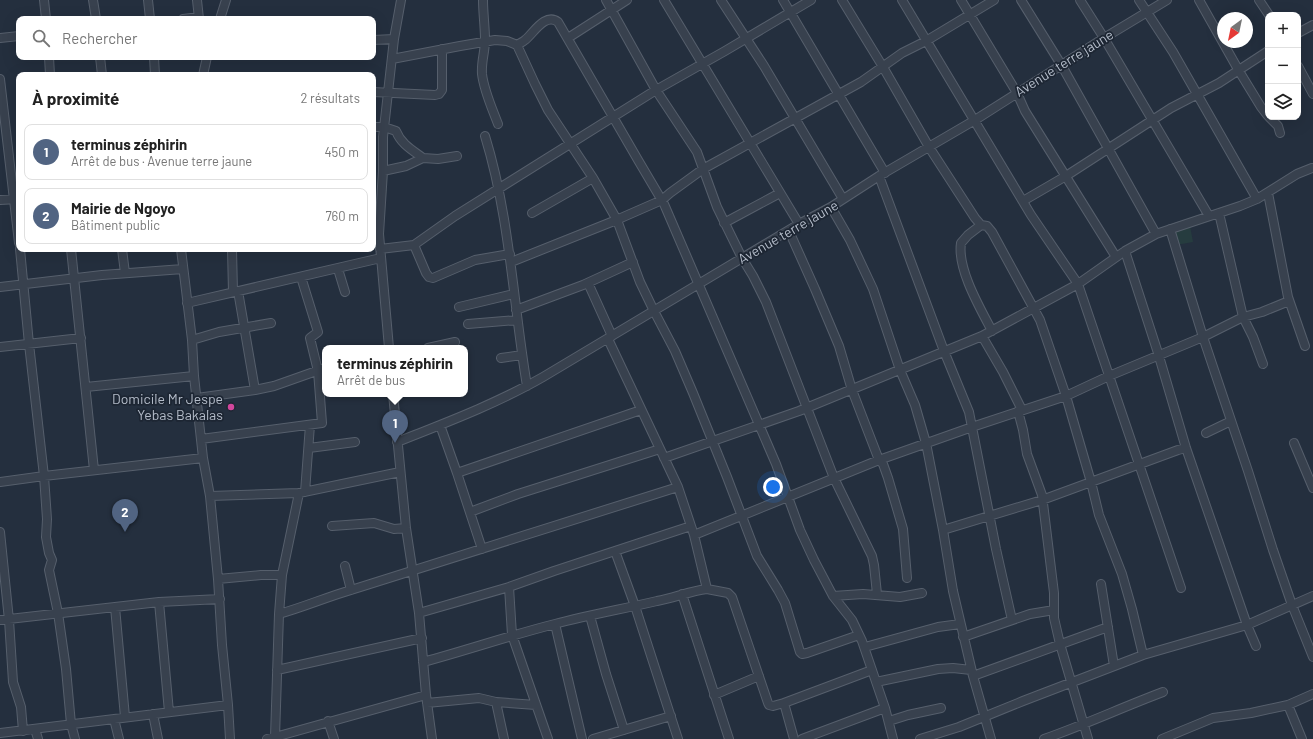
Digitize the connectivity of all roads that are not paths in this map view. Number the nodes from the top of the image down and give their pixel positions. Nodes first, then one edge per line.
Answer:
1 (44, 0) edge
2 (93, 0) edge
3 (148, 0) edge
4 (197, 0) edge
5 (226, 0) edge
6 (401, 0) edge
7 (483, 0) edge
8 (606, 0) edge
9 (627, 0) edge
10 (664, 0) edge
11 (721, 0) edge
12 (782, 0) edge
13 (811, 0) edge
14 (842, 0) edge
15 (902, 0) edge
16 (961, 0) edge
17 (994, 0) edge
18 (1020, 0) edge
19 (1080, 0) edge
20 (1139, 0) edge
21 (1167, 0) edge
22 (1200, 0) edge
23 (1259, 0) edge
24 (611, 9) junction
25 (1266, 12) edge
26 (790, 13) junction
27 (1147, 13) junction
28 (969, 14) junction
29 (46, 16) edge
30 (96, 16) edge
31 (150, 16) edge
32 (199, 16) edge
33 (221, 16) edge
34 (1313, 25) edge
35 (1301, 31) edge
36 (16, 36) edge
37 (0, 38) edge
38 (568, 38) junction
39 (1104, 38) junction
40 (394, 39) junction
41 (746, 39) junction
42 (376, 40) edge
43 (926, 41) junction
44 (485, 42) junction
45 (517, 45) junction
46 (442, 49) junction
47 (1265, 53) edge
48 (392, 59) junction
49 (49, 60) edge
50 (100, 60) edge
51 (154, 60) edge
52 (204, 60) edge
53 (207, 60) edge
54 (702, 65) junction
55 (205, 66) junction
56 (1062, 66) junction
57 (883, 67) junction
58 (1239, 71) junction
59 (50, 72) edge
60 (102, 72) edge
61 (155, 72) edge
62 (203, 72) edge
63 (1301, 72) edge
64 (0, 79) edge
65 (656, 90) junction
66 (376, 92) edge
67 (388, 92) junction
68 (1017, 93) junction
69 (838, 94) junction
70 (1196, 94) junction
71 (1313, 94) edge
72 (1265, 112) edge
73 (614, 116) junction
74 (794, 119) junction
75 (975, 120) junction
76 (1152, 120) junction
77 (1273, 120) edge
78 (498, 124) dead end
79 (376, 127) edge
80 (384, 127) junction
81 (1280, 132) dead end
82 (485, 136) dead end
83 (751, 142) junction
84 (571, 143) junction
85 (929, 147) junction
86 (1108, 148) junction
87 (457, 156) dead end
88 (423, 158) junction
89 (703, 168) junction
90 (1312, 168) dead end
91 (382, 171) junction
92 (882, 174) junction
93 (1066, 176) junction
94 (593, 178) junction
95 (498, 189) junction
96 (780, 192) junction
97 (1268, 193) junction
98 (16, 199) edge
99 (843, 199) junction
100 (1257, 199) junction
101 (0, 200) edge
102 (662, 200) junction
103 (1023, 201) junction
104 (831, 207) junction
105 (532, 212) dead end
106 (1219, 213) junction
107 (1209, 216) junction
108 (617, 220) junction
109 (724, 223) junction
110 (799, 224) junction
111 (980, 225) junction
112 (1170, 229) junction
113 (789, 231) junction
114 (1156, 234) junction
115 (414, 245) junction
116 (380, 249) junction
117 (1124, 251) junction
118 (20, 252) edge
119 (71, 252) edge
120 (122, 252) edge
121 (181, 252) edge
122 (232, 252) edge
123 (1116, 257) junction
124 (381, 258) junction
125 (511, 258) junction
126 (742, 258) junction
127 (633, 262) junction
128 (183, 268) junction
129 (338, 269) junction
130 (125, 273) junction
131 (301, 277) junction
132 (74, 279) junction
133 (588, 283) junction
134 (1078, 284) junction
135 (24, 285) junction
136 (700, 285) junction
137 (0, 287) edge
138 (236, 292) junction
139 (345, 292) dead end
140 (514, 294) junction
141 (1289, 301) junction
142 (187, 303) junction
143 (459, 306) dead end
144 (1034, 308) junction
145 (516, 310) junction
146 (654, 311) junction
147 (1019, 316) junction
148 (1243, 317) junction
149 (517, 320) junction
150 (1040, 320) junction
151 (271, 323) dead end
152 (468, 324) dead end
153 (245, 327) junction
154 (992, 331) junction
155 (982, 336) junction
156 (1203, 337) junction
157 (80, 338) junction
158 (610, 338) junction
159 (192, 340) junction
160 (455, 342) dead end
161 (28, 344) junction
162 (389, 345) edge
163 (442, 345) edge
164 (1305, 346) dead end
165 (0, 347) edge
166 (944, 351) junction
167 (522, 355) junction
168 (1159, 356) junction
169 (501, 358) dead end
170 (1263, 364) dead end
171 (322, 370) edge
172 (900, 370) junction
173 (194, 376) junction
174 (1109, 376) junction
175 (527, 386) junction
176 (86, 387) junction
177 (255, 390) junction
178 (852, 390) junction
179 (1066, 396) junction
180 (323, 397) edge
181 (393, 397) edge
182 (197, 398) junction
183 (807, 408) junction
184 (641, 410) junction
185 (1020, 411) junction
186 (1231, 421) junction
187 (310, 425) junction
188 (440, 425) junction
189 (759, 426) junction
190 (972, 427) junction
191 (1206, 433) dead end
192 (201, 439) junction
193 (712, 441) junction
194 (355, 442) dead end
195 (397, 442) junction
196 (926, 443) junction
197 (1294, 443) dead end
198 (309, 448) junction
199 (1186, 448) junction
200 (660, 449) junction
201 (203, 458) junction
202 (664, 458) junction
203 (879, 460) junction
204 (1139, 464) junction
205 (94, 470) junction
206 (400, 472) junction
207 (457, 472) junction
208 (44, 476) junction
209 (834, 478) junction
210 (0, 482) edge
211 (1091, 482) junction
212 (678, 487) junction
213 (1313, 488) edge
214 (302, 493) junction
215 (210, 496) junction
216 (788, 497) junction
217 (1042, 500) junction
218 (470, 512) junction
219 (742, 515) junction
220 (990, 516) junction
221 (332, 526) dead end
222 (691, 526) junction
223 (406, 528) junction
224 (943, 530) junction
225 (0, 532) edge
226 (694, 535) junction
227 (482, 549) junction
228 (615, 551) junction
229 (345, 566) dead end
230 (413, 572) junction
231 (282, 575) junction
232 (907, 578) dead end
233 (218, 579) junction
234 (1101, 584) dead end
235 (509, 587) junction
236 (1181, 588) dead end
237 (707, 589) junction
238 (351, 590) junction
239 (922, 593) dead end
240 (682, 594) junction
241 (877, 594) junction
242 (833, 596) junction
243 (1313, 596) edge
244 (220, 598) junction
245 (159, 602) junction
246 (1292, 605) junction
247 (635, 606) junction
248 (115, 607) junction
249 (1054, 610) junction
250 (58, 613) junction
251 (419, 613) junction
252 (279, 614) junction
253 (590, 616) junction
254 (0, 620) edge
255 (9, 620) junction
256 (1012, 620) junction
257 (555, 624) junction
258 (960, 624) junction
259 (1248, 625) junction
260 (1108, 628) junction
261 (512, 635) junction
262 (860, 635) junction
263 (963, 637) junction
264 (422, 638) junction
265 (1060, 644) junction
266 (1256, 646) dead end
267 (865, 647) junction
268 (1143, 655) junction
269 (1313, 657) edge
270 (423, 662) junction
271 (1114, 666) junction
272 (277, 670) junction
273 (872, 670) junction
274 (972, 673) junction
275 (759, 676) junction
276 (876, 682) junction
277 (1071, 683) junction
278 (1163, 692) dead end
279 (1313, 694) edge
280 (426, 695) junction
281 (714, 695) junction
282 (496, 702) junction
283 (427, 703) junction
284 (784, 704) junction
285 (536, 705) junction
286 (1288, 705) junction
287 (228, 706) junction
288 (885, 708) junction
289 (941, 708) dead end
290 (169, 712) junction
291 (153, 714) junction
292 (671, 716) junction
293 (984, 716) junction
294 (126, 717) junction
295 (114, 718) junction
296 (889, 720) junction
297 (328, 721) junction
298 (71, 724) junction
299 (1083, 725) junction
300 (35, 729) junction
301 (624, 730) junction
302 (23, 731) junction
303 (0, 733) edge
304 (271, 738) edge
305 (38, 739) edge
306 (75, 739) edge
307 (119, 739) edge
308 (158, 739) edge
309 (230, 739) edge
310 (334, 739) edge
311 (432, 739) edge
312 (504, 739) edge
313 (548, 739) edge
314 (582, 739) edge
315 (593, 739) edge
316 (678, 739) edge
317 (729, 739) edge
318 (794, 739) edge
319 (802, 739) edge
320 (893, 739) edge
321 (920, 739) edge
322 (991, 739) edge
323 (1044, 739) edge
324 (1088, 739) edge
325 (1162, 739) edge
326 (1302, 739) edge

1 - 29 street
2 - 30 street
3 - 31 street
4 - 32 street
5 - 33 street
6 - 40 street
7 - 44 street
8 - 24 street
9 - 24 street
10 - 54 street
11 - 41 street
12 - 26 street
13 - 26 street
14 - 57 street
15 - 43 street
16 - 28 street
17 - 28 street
18 - 56 street
19 - 39 street
20 - 27 street
21 - 27 street, Avenue terre jaune
22 - 58 street
23 - 25 street
24 - 38 street
24 - 65 street
26 - 41 street
26 - 69 street
27 - 39 street, Avenue terre jaune
27 - 70 street
28 - 43 street
28 - 68 street
34 - 35 street
36 - 37 street
38 - 45 street
38 - 73 street
39 - 56 street, Avenue terre jaune
39 - 76 street
40 - 42 street
40 - 48 street
41 - 54 street
41 - 74 street
43 - 57 street
43 - 75 street
44 - 45 street
44 - 46 street
44 - 78 street
45 - 84 street
46 - 48 street
46 - 67 street
47 - 58 street
48 - 67 street
49 - 59 street
50 - 60 street
51 - 61 street
52 - 55 street
53 - 55 street
54 - 65 street
54 - 83 street
55 - 62 street
56 - 68 street, Avenue terre jaune
56 - 86 street
57 - 69 street
57 - 85 street
58 - 70 street
58 - 72 street
63 - 71 street
64 - 98 street
65 - 73 street
65 - 89 street
66 - 67 street
67 - 80 street
68 - 75 street, Avenue terre jaune
68 - 93 street
69 - 74 street
69 - 92 street
70 - 76 street
70 - 100 street
73 - 84 street
73 - 102 street
74 - 83 street
74 - 99 street
75 - 85 street, Avenue terre jaune
75 - 103 street
76 - 86 street
76 - 107 street
77 - 81 street
79 - 80 street
80 - 88 street
80 - 91 street
82 - 95 street
83 - 89 street
83 - 96 street
84 - 94 street
84 - 95 street
85 - 92 street, Avenue terre jaune
85 - 111 street
86 - 93 street
86 - 114 street
87 - 88 street
88 - 91 street
89 - 102 street
89 - 109 street
90 - 97 street
91 - 116 street
92 - 99 street, Avenue terre jaune
92 - 166 street
93 - 103 street
93 - 123 street
94 - 105 street
94 - 108 street
95 - 115 street
95 - 125 street
96 - 109 street
96 - 110 street
97 - 100 street
97 - 141 street
98 - 101 street
99 - 104 street, Avenue terre jaune
100 - 106 street
102 - 108 street
102 - 136 street
103 - 134 street
104 - 110 street, Avenue terre jaune
104 - 172 street
106 - 107 street
106 - 148 street
107 - 112 street
108 - 125 street
108 - 127 street
109 - 126 street
110 - 113 street, Avenue terre jaune
111 - 144 street
111 - 154 street
112 - 114 street
112 - 156 street
113 - 126 street, Avenue terre jaune
113 - 178 street
114 - 117 street
115 - 116 street
115 - 125 street
116 - 124 street
117 - 123 street
117 - 168 street
118 - 135 street
119 - 132 street
120 - 130 street
121 - 128 street
122 - 138 street
123 - 134 street
124 - 129 street
124 - 162 street
125 - 140 street
126 - 136 street, Avenue terre jaune
126 - 183 street
127 - 133 street
127 - 146 street
128 - 130 street
128 - 142 street
129 - 131 street
129 - 139 street
130 - 132 street
131 - 138 street
131 - 171 street
132 - 135 street
132 - 157 street
133 - 145 street
133 - 158 street
134 - 144 street
134 - 174 street
135 - 137 street
135 - 161 street
136 - 146 street, Avenue terre jaune
136 - 189 street
138 - 142 street
138 - 153 street
140 - 143 street
140 - 145 street
141 - 148 street
141 - 164 street
142 - 159 street
144 - 147 street
144 - 150 street
145 - 149 street
146 - 158 street, Avenue terre jaune
146 - 193 street
147 - 150 street
147 - 154 street
148 - 156 street
148 - 170 street
149 - 152 street
149 - 167 street
150 - 179 street
151 - 153 street
153 - 159 street
153 - 177 street
154 - 155 street
155 - 166 street
155 - 185 street
156 - 168 street
156 - 186 street
157 - 161 street
157 - 176 street
158 - 175 street, Avenue terre jaune
158 - 184 street
159 - 173 street
160 - 163 street
161 - 165 street
161 - 208 street
166 - 172 street
166 - 190 street
167 - 169 street
167 - 175 street
168 - 174 street
168 - 199 street
171 - 177 street
172 - 178 street
172 - 196 street
173 - 176 street
173 - 182 street
174 - 179 street
174 - 204 street
175 - 188 street, Avenue terre jaune
176 - 205 street
177 - 182 street
178 - 183 street
178 - 203 street
179 - 185 street
179 - 211 street
180 - 187 street
181 - 195 street
182 - 192 street
183 - 189 street
183 - 209 street
184 - 200 street
184 - 207 street
185 - 190 street
185 - 217 street
186 - 191 street
186 - 246 street
187 - 192 street
187 - 198 street
188 - 195 street, Avenue terre jaune
188 - 207 street
189 - 193 street
189 - 216 street
190 - 196 street
190 - 220 street
192 - 201 street
193 - 202 street
193 - 219 street
194 - 198 street
195 - 206 street
196 - 203 street
196 - 224 street
197 - 213 street
198 - 214 street
199 - 204 street
199 - 259 street
200 - 202 street
200 - 218 street
201 - 205 street
201 - 215 street
202 - 212 street
203 - 209 street
203 - 232 street
204 - 211 street
204 - 236 street
205 - 208 street
206 - 214 street
206 - 223 street
207 - 218 street
208 - 210 street
208 - 250 street
209 - 216 street
209 - 241 street
211 - 217 street
211 - 268 street
212 - 222 street
212 - 227 street
214 - 215 street
214 - 231 street
215 - 233 street
216 - 219 street
216 - 242 street
217 - 220 street
217 - 249 street
218 - 227 street
219 - 226 street
219 - 262 street
220 - 224 street
220 - 256 street
221 - 223 street
222 - 226 street
222 - 228 street
223 - 230 street
224 - 258 street
225 - 255 street
226 - 237 street
227 - 230 street
228 - 235 street
228 - 247 street
229 - 238 street
230 - 238 street
230 - 251 street
231 - 233 street
231 - 252 street
233 - 244 street
234 - 260 street
235 - 251 street
235 - 261 street
237 - 240 street
237 - 275 street
238 - 252 street
239 - 241 street
240 - 247 street
240 - 281 street
241 - 242 street
242 - 262 street
243 - 246 street
244 - 245 street
244 - 287 street
245 - 248 street
245 - 290 street
246 - 259 street
246 - 269 street
247 - 253 street
247 - 292 street
248 - 250 street
248 - 294 street
249 - 256 street
249 - 265 street
250 - 255 street
250 - 298 street
251 - 264 street
252 - 272 street
253 - 257 street
253 - 301 street
254 - 255 street
255 - 302 street
256 - 263 street
257 - 261 street
257 - 314 street
258 - 263 street
258 - 267 street
259 - 266 street
259 - 268 street
260 - 265 street
260 - 271 street
261 - 270 street
261 - 285 street
262 - 267 street
263 - 274 street
264 - 270 street
264 - 272 street
265 - 274 street
265 - 277 street
267 - 273 street
268 - 271 street
270 - 280 street
271 - 277 street
272 - 304 street
273 - 276 street
273 - 284 street
274 - 276 street
274 - 293 street
275 - 281 street
275 - 284 street
276 - 288 street
277 - 293 street
277 - 299 street
278 - 299 street
279 - 286 street
280 - 283 street
280 - 297 street
281 - 317 street
282 - 283 street
282 - 285 street
282 - 312 street
283 - 311 street
284 - 318 street
285 - 313 street
286 - 325 street
286 - 326 street
287 - 290 street
287 - 309 street
288 - 296 street
288 - 319 street
289 - 296 street
290 - 291 street
291 - 294 street
291 - 308 street
292 - 301 street
292 - 316 street
293 - 321 street
293 - 322 street
294 - 295 street
295 - 298 street
295 - 307 street
296 - 320 street
297 - 304 street
297 - 310 street
298 - 300 street
298 - 306 street
299 - 323 street
299 - 324 street
300 - 302 street
300 - 305 street
301 - 315 street
302 - 303 street

